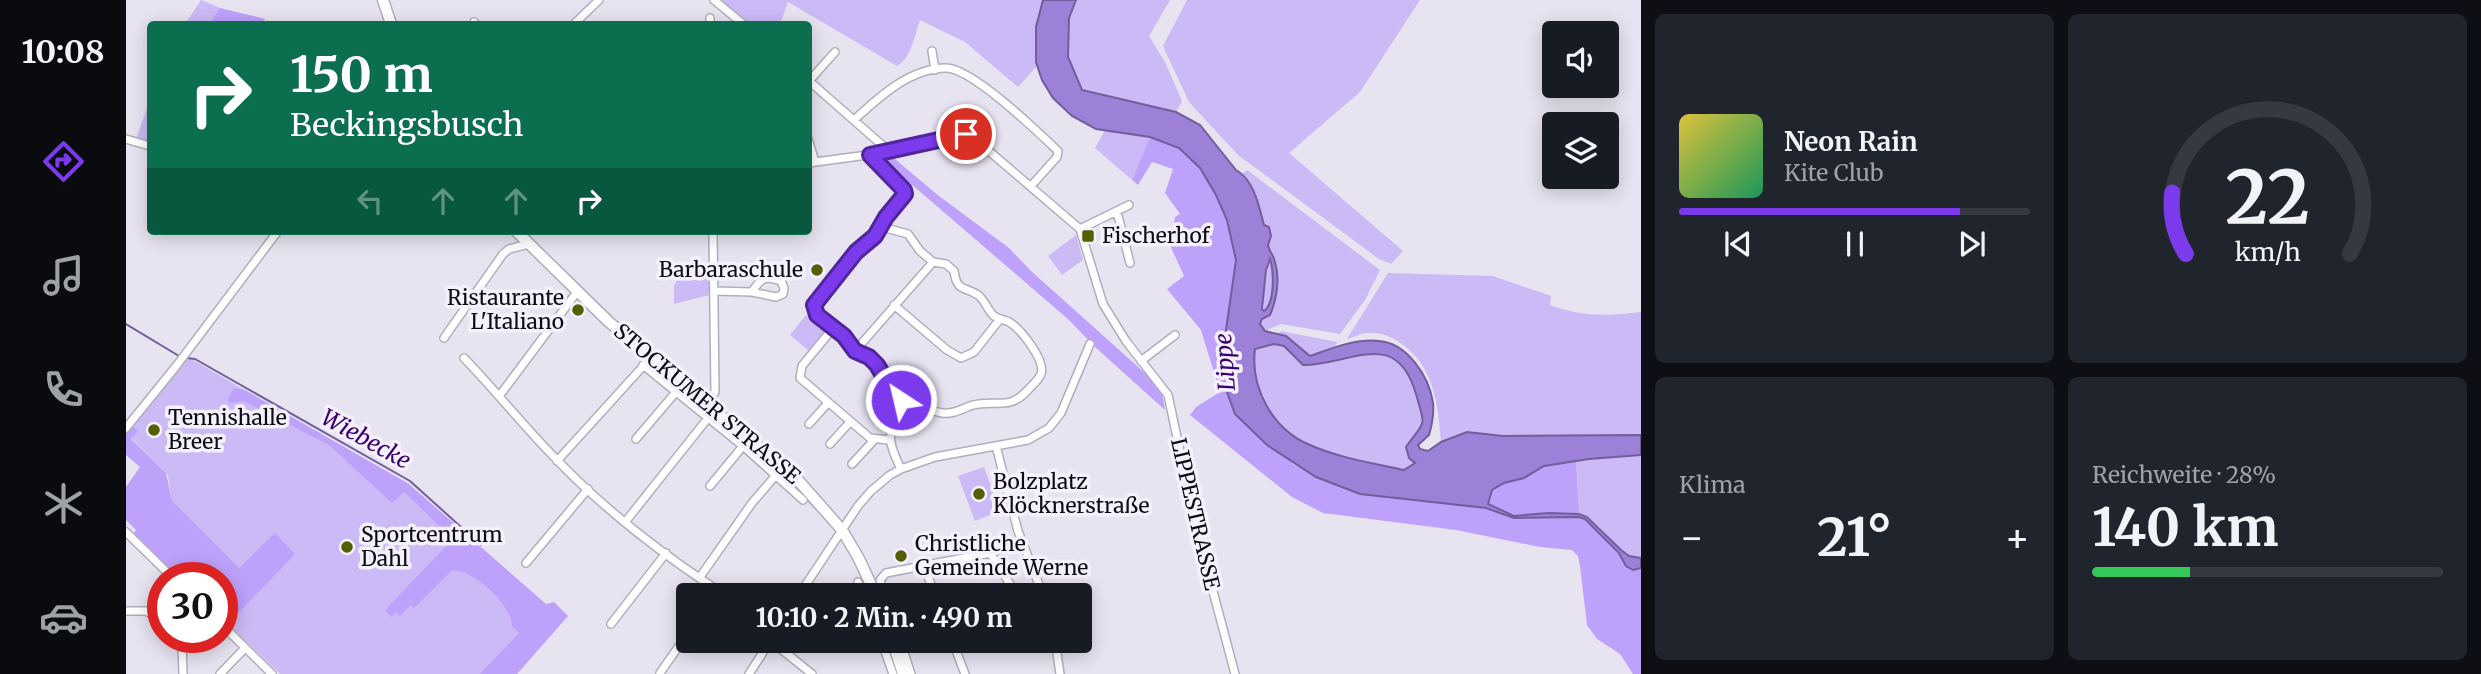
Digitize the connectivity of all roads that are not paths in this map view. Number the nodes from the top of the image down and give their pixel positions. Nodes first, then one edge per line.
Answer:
1 (383, 0) edge
2 (599, 0) edge
3 (714, 0) edge
4 (390, 21) edge
5 (577, 21) edge
6 (739, 21) edge
7 (932, 51) dead end
8 (835, 52) dead end
9 (935, 70) junction
10 (812, 78) edge
11 (812, 84) edge
12 (854, 120) junction
13 (126, 139) edge
14 (147, 145) edge
15 (890, 152) junction
16 (870, 155) junction
17 (812, 162) edge
18 (1031, 186) junction
19 (1129, 205) dead end
20 (1117, 212) junction
21 (882, 227) junction
22 (1080, 229) junction
23 (275, 235) edge
24 (520, 235) edge
25 (713, 235) edge
26 (528, 244) junction
27 (933, 262) junction
28 (1130, 263) dead end
29 (714, 291) junction
30 (577, 292) junction
31 (752, 292) dead end
32 (894, 304) junction
33 (1000, 320) junction
34 (834, 327) junction
35 (1175, 335) dead end
36 (444, 338) dead end
37 (1090, 344) dead end
38 (855, 351) junction
39 (464, 358) dead end
40 (652, 359) junction
41 (1141, 361) junction
42 (643, 365) junction
43 (676, 392) junction
44 (500, 395) junction
45 (707, 403) junction
46 (828, 403) junction
47 (901, 408) junction
48 (708, 418) junction
49 (850, 422) junction
50 (809, 424) dead end
51 (126, 428) edge
52 (636, 439) dead end
53 (875, 439) junction
54 (889, 440) junction
55 (830, 444) dead end
56 (743, 446) junction
57 (996, 446) junction
58 (557, 461) junction
59 (852, 464) dead end
60 (901, 469) junction
61 (776, 475) junction
62 (710, 486) dead end
63 (588, 489) junction
64 (803, 500) dead end
65 (626, 521) junction
66 (842, 530) junction
67 (126, 532) edge
68 (1022, 544) junction
69 (666, 553) junction
70 (990, 553) junction
71 (157, 562) edge
72 (526, 563) dead end
73 (924, 566) junction
74 (700, 577) junction
75 (706, 583) edge
76 (807, 583) edge
77 (870, 583) edge
78 (881, 583) edge
79 (930, 583) edge
80 (1009, 583) edge
81 (1038, 583) edge
82 (126, 611) edge
83 (147, 612) edge
84 (611, 624) dead end
85 (238, 641) edge
86 (245, 648) junction
87 (676, 650) edge
88 (182, 653) edge
89 (763, 653) edge
90 (786, 653) edge
91 (886, 653) edge
92 (896, 653) edge
93 (904, 653) edge
94 (957, 653) edge
95 (1057, 653) edge
96 (660, 673) edge
97 (183, 674) edge
98 (220, 674) edge
99 (272, 674) edge
100 (749, 674) edge
101 (812, 674) edge
102 (893, 674) edge
103 (903, 674) edge
104 (911, 674) edge
105 (965, 674) edge
106 (1060, 674) edge
107 (1235, 674) edge

1 - 4 main road
2 - 5 street
3 - 6 street
7 - 9 street
8 - 10 street
9 - 12 street
9 - 18 street
11 - 12 street
12 - 15 street
13 - 14 street
15 - 16 street
15 - 18 street
16 - 17 street
16 - 21 street
18 - 22 street
19 - 20 street
20 - 22 street
20 - 28 street
21 - 27 street
21 - 34 street
22 - 41 street, LIPPESTRASSE
23 - 51 street
24 - 26 main road, STOCKUMER STRASSE
25 - 29 street
26 - 30 main road, STOCKUMER STRASSE
26 - 36 street
27 - 32 street
27 - 33 street
29 - 31 street
29 - 45 street
30 - 40 main road, STOCKUMER STRASSE
30 - 44 street
32 - 33 street
32 - 38 street
33 - 47 street
34 - 38 street
34 - 46 street
35 - 41 street
37 - 57 street
38 - 47 street
39 - 44 street
40 - 42 street
40 - 45 main road, STOCKUMER STRASSE
41 - 107 street, LIPPESTRASSE
42 - 43 street, STOCKUMER STRASSE
42 - 58 street
43 - 48 street, STOCKUMER STRASSE
43 - 52 street, STOCKUMER STRASSE
44 - 58 street
45 - 66 main road, STOCKUMER STRASSE
46 - 49 street
46 - 50 street
47 - 54 street
48 - 56 street, STOCKUMER STRASSE
48 - 65 street
49 - 53 street
49 - 55 street
53 - 54 street
53 - 59 street
54 - 60 street
56 - 61 street, STOCKUMER STRASSE
56 - 62 street, STOCKUMER STRASSE
57 - 60 street
57 - 68 street
58 - 63 street
60 - 66 street
61 - 64 street, STOCKUMER STRASSE
61 - 74 street
63 - 65 street
63 - 72 street
65 - 69 street
66 - 76 street
66 - 77 main road, STOCKUMER STRASSE
67 - 71 street
68 - 70 street
68 - 81 street
69 - 74 street
69 - 84 street
70 - 73 street
70 - 80 street
73 - 78 street
73 - 79 street
74 - 75 street
82 - 83 street
85 - 86 street
86 - 98 street
86 - 99 street
87 - 96 street
88 - 97 street
89 - 100 street
90 - 101 street
91 - 102 street
92 - 103 main road
93 - 104 street
94 - 105 street
95 - 106 street

